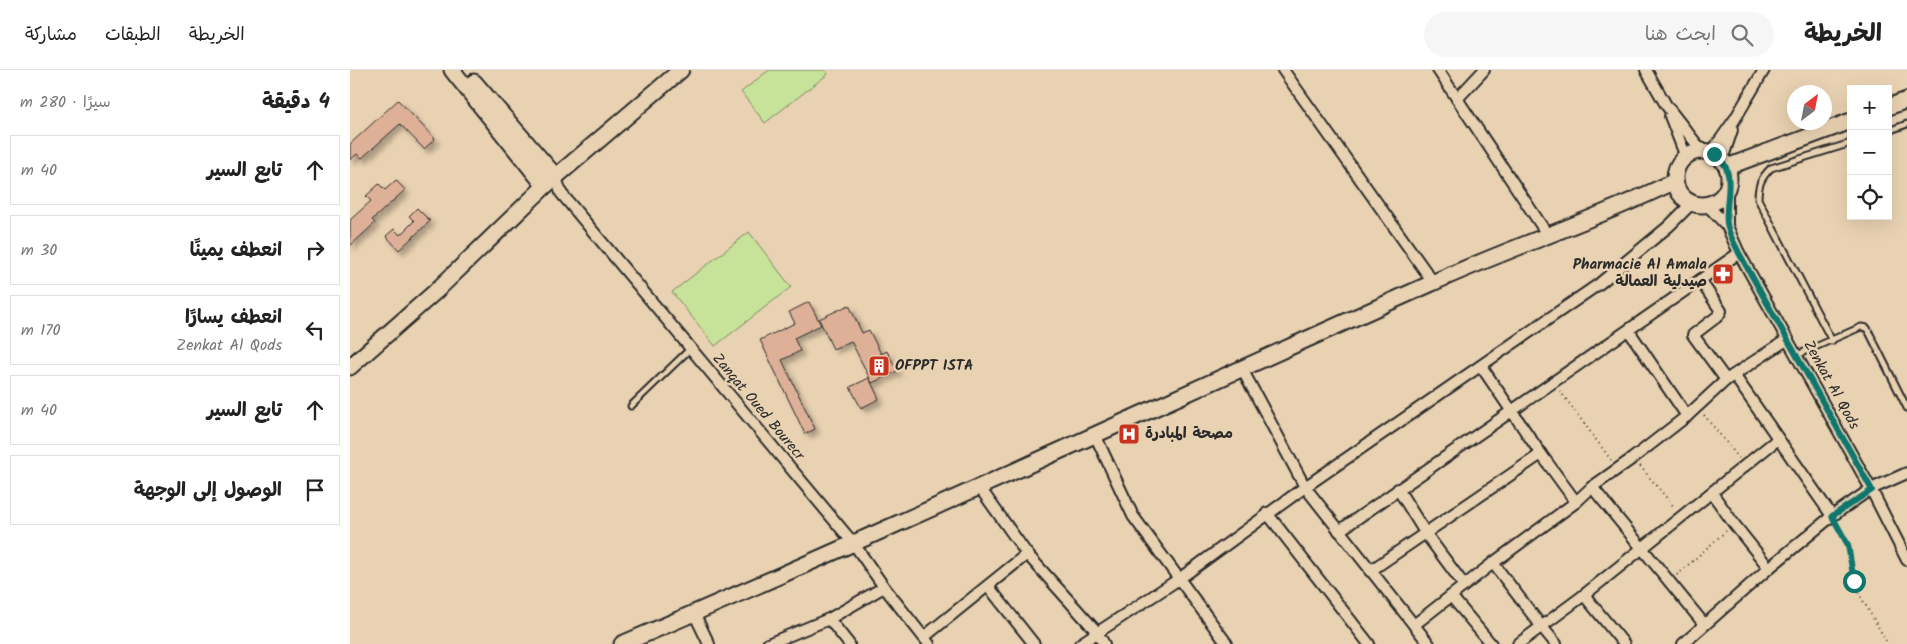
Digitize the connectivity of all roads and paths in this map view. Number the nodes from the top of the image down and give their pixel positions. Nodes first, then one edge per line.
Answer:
1 (452, 70) edge
2 (464, 70) edge
3 (681, 70) edge
4 (1283, 70) edge
5 (1438, 70) edge
6 (1484, 70) edge
7 (1646, 70) edge
8 (1764, 70) edge
9 (1457, 99) junction
10 (1907, 100) edge
11 (1666, 105) junction
12 (1892, 106) edge
13 (1847, 122) edge
14 (1907, 124) edge
15 (1892, 129) edge
16 (1847, 144) edge
17 (1686, 157) junction
18 (1720, 167) junction
19 (551, 182) junction
20 (1677, 186) junction
21 (1699, 204) junction
22 (1727, 226) junction
23 (1547, 234) junction
24 (1739, 253) junction
25 (1700, 280) junction
26 (1434, 282) junction
27 (1629, 331) junction
28 (1788, 339) junction
29 (1832, 341) junction
30 (690, 349) junction
31 (1797, 355) junction
32 (1481, 366) junction
33 (350, 368) edge
34 (1242, 369) junction
35 (1730, 378) junction
36 (1554, 383) junction
37 (631, 406) dead end
38 (1696, 406) junction
39 (1907, 408) edge
40 (1512, 412) junction
41 (1686, 416) junction
42 (1094, 435) junction
43 (1778, 439) junction
44 (1541, 454) junction
45 (1633, 458) junction
46 (1744, 465) junction
47 (1617, 468) junction
48 (1907, 473) edge
49 (1304, 487) junction
50 (1592, 487) junction
51 (980, 488) junction
52 (1398, 489) junction
53 (1872, 490) junction
54 (1712, 493) junction
55 (1576, 502) junction
56 (1267, 514) junction
57 (1681, 515) junction
58 (1832, 516) junction
59 (1734, 524) junction
60 (1339, 531) junction
61 (1426, 534) junction
62 (854, 544) junction
63 (1643, 547) junction
64 (1027, 554) junction
65 (1907, 560) edge
66 (1493, 563) junction
67 (1769, 568) junction
68 (1370, 571) junction
69 (1180, 579) junction
70 (1670, 582) junction
71 (988, 586) junction
72 (1464, 586) junction
73 (884, 587) junction
74 (1584, 595) junction
75 (1451, 596) junction
76 (694, 613) junction
77 (829, 619) junction
78 (1704, 624) junction
79 (1414, 625) junction
80 (1542, 627) junction
81 (1097, 632) junction
82 (927, 640) edge
83 (1685, 643) edge
84 (622, 644) edge
85 (709, 644) edge
86 (768, 644) edge
87 (849, 644) edge
88 (1034, 644) edge
89 (1080, 644) edge
90 (1104, 644) edge
91 (1227, 644) edge
92 (1369, 644) edge
93 (1429, 644) edge
94 (1491, 644) edge
95 (1518, 644) edge
96 (1556, 644) edge
97 (1624, 644) edge
98 (1888, 644) edge

1 - 19 street
2 - 19 street
3 - 19 street
4 - 26 street
5 - 9 street
6 - 9 street
7 - 11 street
8 - 18 street
9 - 23 street
10 - 12 street
11 - 17 street
11 - 18 street
13 - 18 street
14 - 15 lane
16 - 29 lane
17 - 18 street
17 - 20 street
18 - 21 street
18 - 22 street
19 - 30 street, Zanqat Oued Bourecr
19 - 33 street
20 - 21 street
20 - 23 street
21 - 22 street
21 - 32 street
22 - 24 street, Zenkat Al Qods
23 - 26 street
24 - 25 street
24 - 28 street, Zenkat Al Qods
25 - 27 street
25 - 35 street
26 - 34 street
27 - 36 street
27 - 41 street
28 - 31 street, Zenkat Al Qods
28 - 35 street
29 - 31 lane
29 - 39 lane
30 - 37 lane
30 - 62 street, Zanqat Oued Bourecr
31 - 53 street, Zenkat Al Qods
32 - 40 street
32 - 49 street
34 - 42 street
34 - 49 street
35 - 38 street
35 - 43 street
36 - 40 street
36 - 47 path
38 - 41 street
38 - 46 path
40 - 44 street
40 - 52 street
41 - 45 street
42 - 51 street
42 - 69 street
43 - 46 street
43 - 58 street
44 - 55 street
44 - 61 street
45 - 47 street
45 - 57 path
46 - 54 street
47 - 50 street
48 - 53 street
49 - 56 street
49 - 60 street
50 - 55 street
50 - 63 street
51 - 62 street
51 - 64 street
52 - 60 street
52 - 61 street
53 - 58 street
53 - 65 street, Zenkat Al Qods
54 - 57 street
54 - 59 street
55 - 66 street
56 - 69 street
56 - 92 street
57 - 63 street
58 - 67 street
58 - 98 path
59 - 67 street
59 - 70 path
60 - 68 street
61 - 68 street
61 - 72 street
62 - 73 street, Zanqat Oued Bourecr
62 - 76 street
63 - 70 street
63 - 74 street
64 - 71 street
64 - 81 street
66 - 72 street
66 - 80 street
67 - 78 street
68 - 79 street
69 - 81 street
69 - 91 street
70 - 78 street
71 - 82 street
71 - 88 street
72 - 75 street
73 - 77 street
73 - 82 street, Zanqat Oued Bourecr
74 - 80 street
74 - 97 street
75 - 79 street
75 - 94 street
76 - 84 street
76 - 85 street
77 - 86 street
77 - 87 street
78 - 83 street
79 - 93 street
80 - 95 street
80 - 96 street
81 - 89 street
81 - 90 street

